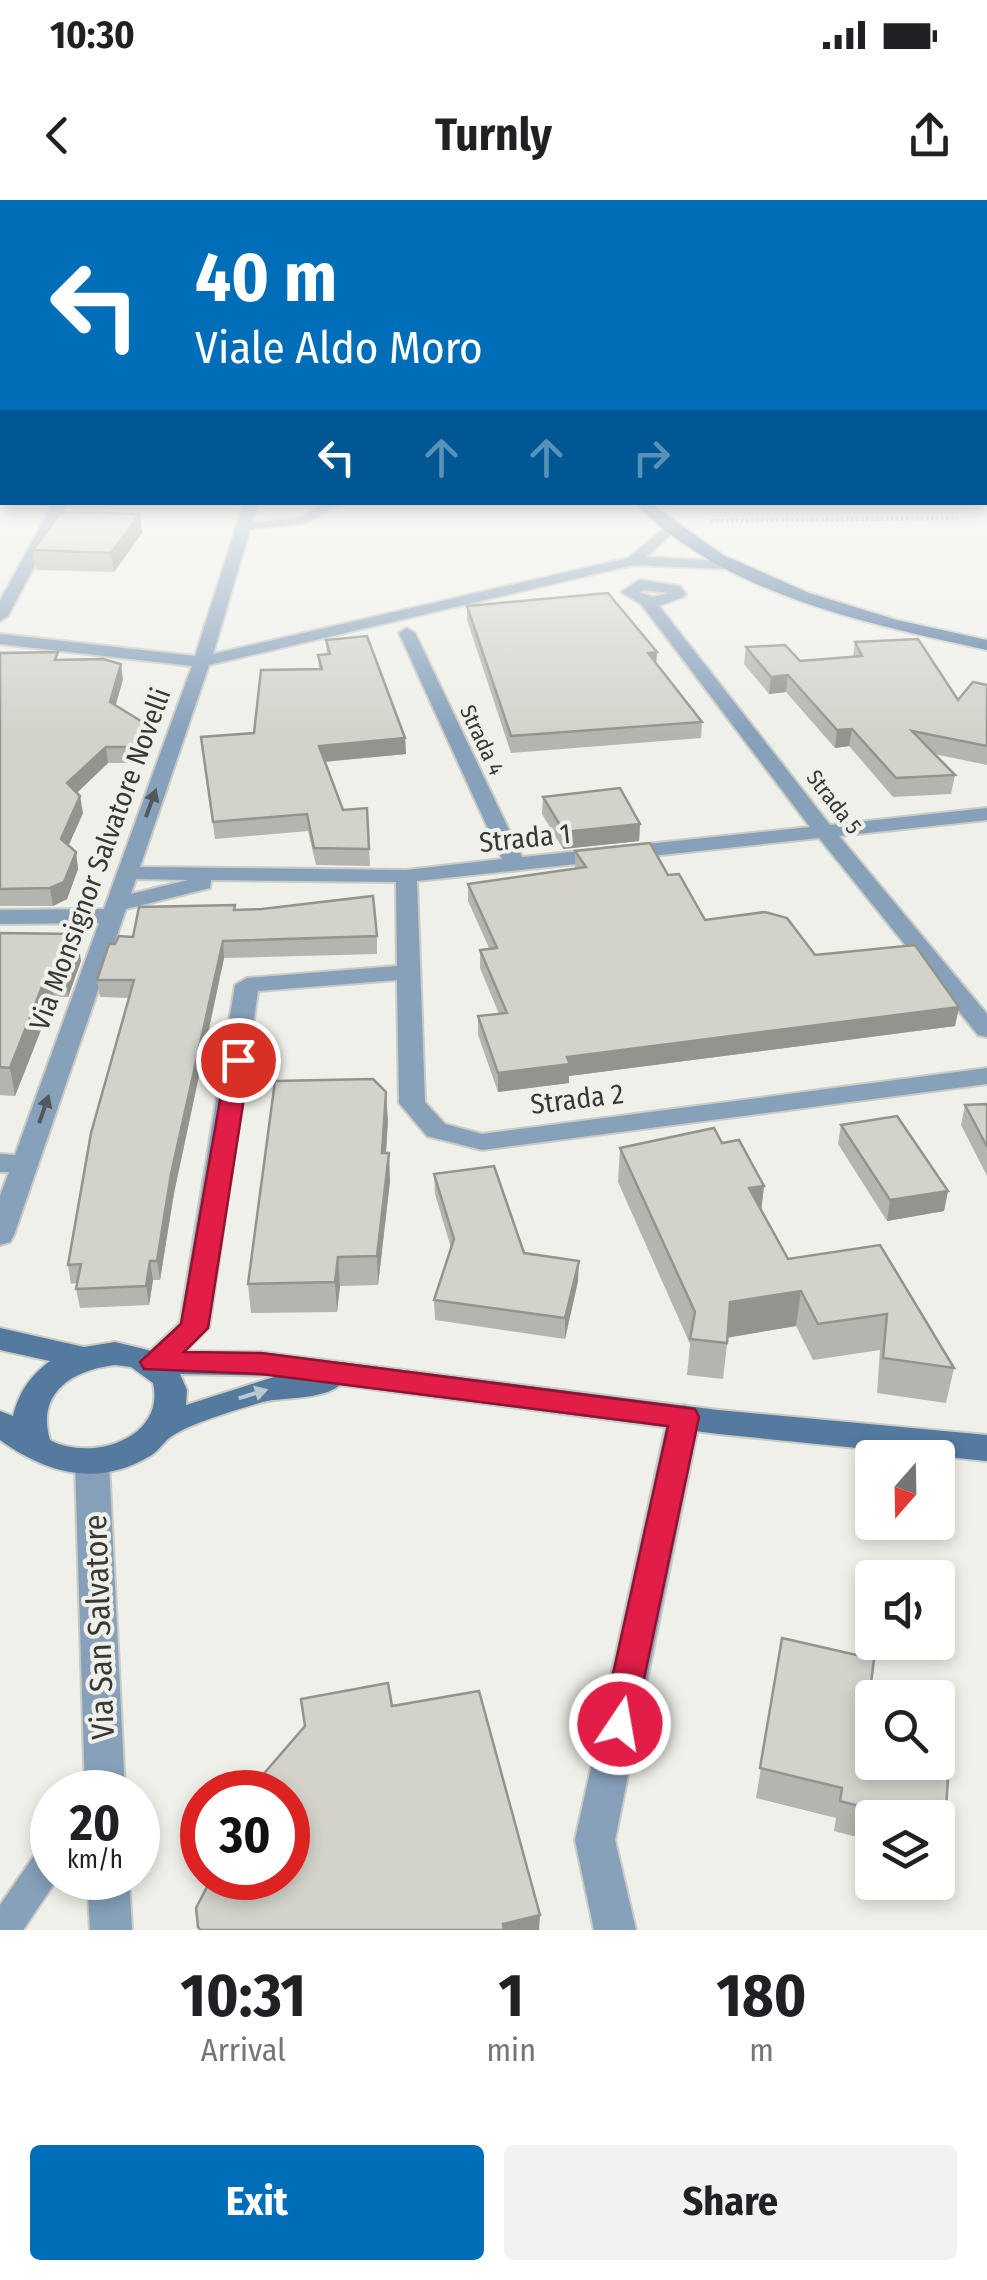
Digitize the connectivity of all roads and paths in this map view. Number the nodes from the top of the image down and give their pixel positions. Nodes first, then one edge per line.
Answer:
1 (24, 572) edge
2 (228, 572) edge
3 (587, 572) edge
4 (743, 572) edge
5 (647, 601) dead end
6 (0, 616) edge
7 (408, 632) dead end
8 (0, 639) edge
9 (987, 645) edge
10 (202, 662) junction
11 (987, 814) edge
12 (824, 831) junction
13 (516, 867) junction
14 (126, 873) junction
15 (237, 874) junction
16 (406, 876) junction
17 (112, 910) junction
18 (0, 917) edge
19 (409, 972) junction
20 (987, 1030) edge
21 (987, 1076) edge
22 (13, 1164) edge
23 (0, 1234) edge
24 (0, 1338) edge
25 (80, 1357) junction
26 (152, 1362) junction
27 (356, 1375) junction
28 (684, 1417) junction
29 (0, 1423) edge
30 (161, 1427) junction
31 (35, 1446) junction
32 (987, 1448) edge
33 (92, 1462) junction
34 (103, 1770) edge
35 (30, 1890) edge
36 (109, 1900) edge
37 (3, 1930) edge
38 (110, 1930) edge
39 (616, 1930) edge

1 - 6 street
2 - 10 street, Via Monsignor Salvatore Novelli
3 - 10 street
4 - 9 main road
5 - 12 street, Strada 5
7 - 13 street, Strada 4
8 - 10 street
14 -> 10 street, Via Monsignor Salvatore Novelli
11 - 12 street, Strada 1
12 - 13 street, Strada 1
12 - 20 street, Strada 5
13 - 16 street, Strada 1
14 - 15 street, Strada 1
14 - 17 street, Via Monsignor Salvatore Novelli
15 - 16 street, Strada 1
15 - 17 street
16 - 19 street, Strada 2
17 - 18 street
22 -> 17 street, Via Monsignor Salvatore Novelli
19 - 21 street, Strada 2
19 - 26 street
22 - 23 street, Via Monsignor Salvatore Novelli
24 - 25 main road
25 - 26 main road
25 - 31 main road
26 - 27 main road
26 - 30 main road
27 - 28 main road
30 -> 27 main road
28 - 32 main road
28 - 39 street
29 - 31 main road
30 - 33 main road
31 - 33 main road
33 - 34 street, Via San Salvatore
35 - 37 lane
36 - 38 street

